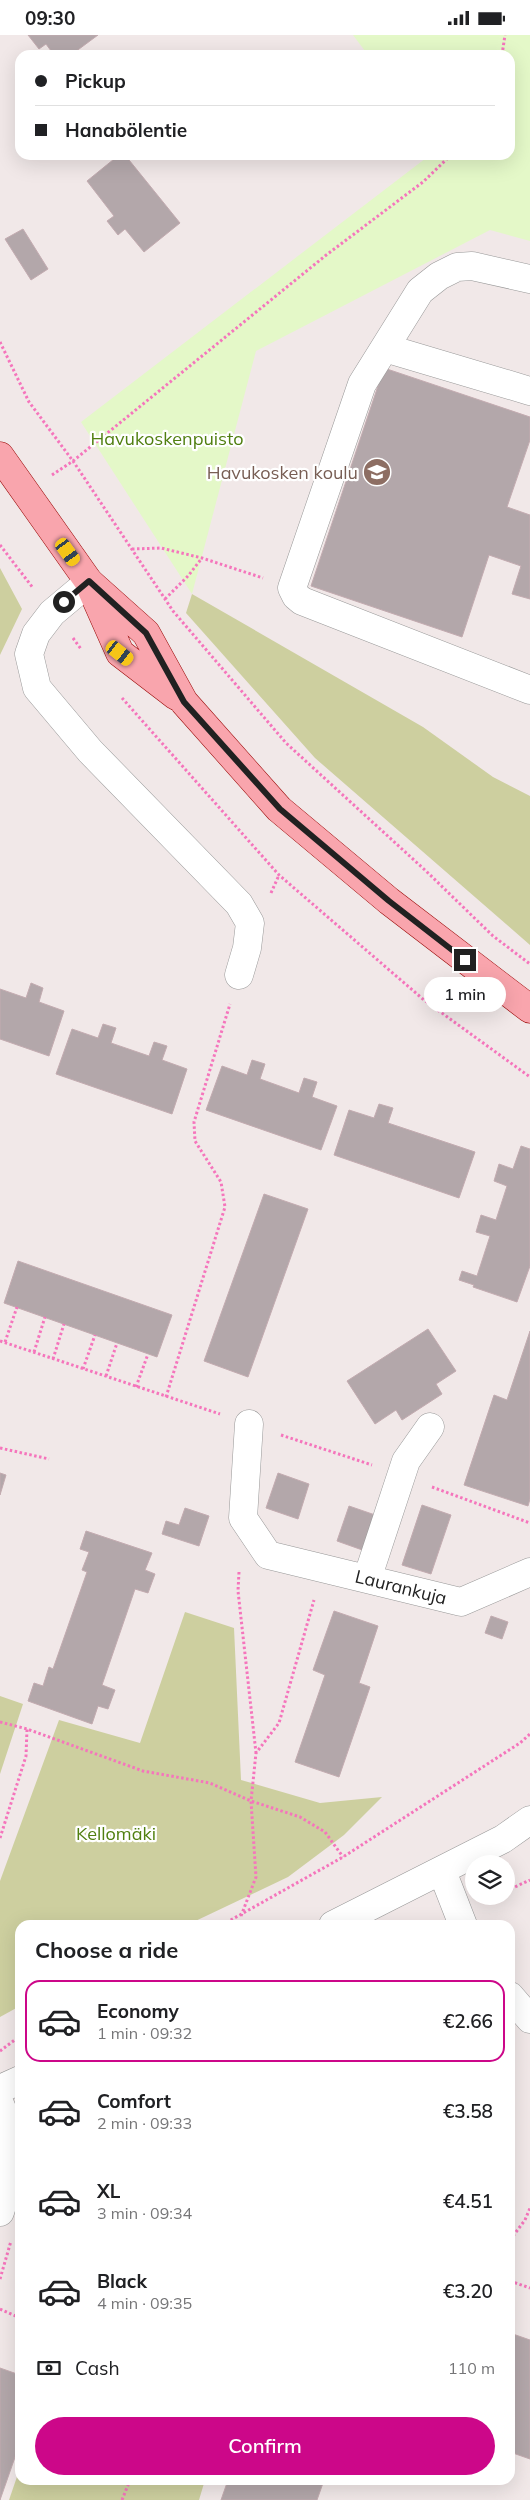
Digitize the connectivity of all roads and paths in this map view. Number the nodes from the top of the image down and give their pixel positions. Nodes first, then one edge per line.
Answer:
1 (505, 35) edge
2 (503, 50) edge
3 (446, 160) edge
4 (530, 279) edge
5 (0, 342) edge
6 (385, 348) junction
7 (530, 391) edge
8 (0, 456) edge
9 (73, 461) junction
10 (132, 549) junction
11 (202, 558) junction
12 (89, 581) junction
13 (292, 588) junction
14 (165, 599) junction
15 (530, 690) edge
16 (530, 964) edge
17 (239, 975) joint
18 (530, 1009) edge
19 (17, 1307) dead end
20 (45, 1317) dead end
21 (64, 1324) dead end
22 (95, 1335) dead end
23 (5, 1342) dead end
24 (118, 1343) dead end
25 (34, 1352) dead end
26 (148, 1354) dead end
27 (53, 1359) dead end
28 (83, 1369) dead end
29 (106, 1376) dead end
30 (136, 1387) dead end
31 (166, 1397) dead end
32 (250, 1424) dead end
33 (430, 1427) dead end
34 (0, 1448) edge
35 (49, 1459) dead end
36 (243, 1518) junction
37 (324, 1567) junction
38 (530, 1572) edge
39 (367, 1579) junction
40 (0, 1722) edge
41 (27, 1729) junction
42 (530, 1734) edge
43 (256, 1753) junction
44 (251, 1801) junction
45 (530, 1820) edge
46 (0, 1838) edge
47 (343, 1857) junction
48 (442, 1871) junction
49 (530, 1880) edge
50 (515, 1887) edge
51 (242, 1915) junction
52 (232, 1920) edge
53 (343, 1920) edge
54 (461, 1920) edge
55 (515, 2002) edge
56 (530, 2019) edge
57 (15, 2040) edge
58 (0, 2051) edge
59 (15, 2082) edge
60 (0, 2089) edge
61 (0, 2104) edge
62 (530, 2209) edge
63 (0, 2212) edge
64 (515, 2233) edge
65 (515, 2283) edge
66 (530, 2288) edge
67 (0, 2309) edge
68 (15, 2316) edge
69 (128, 2485) edge
70 (124, 2494) junction
71 (122, 2500) edge
72 (126, 2500) edge

1 - 2 path
3 - 9 path
4 - 6 street
5 - 9 path
6 - 7 street
6 - 13 street
8 - 12 main road
9 - 10 path
10 - 11 path
10 - 14 path
11 - 13 path
11 - 14 path
12 - 17 street
12 - 18 main road
13 - 15 street
14 - 16 path
17 - 31 path
19 - 23 path
20 - 25 path
21 - 27 path
22 - 28 path
24 - 29 path
26 - 30 path
32 - 36 street
33 - 39 street
34 - 35 path
36 - 37 street, Laurankuja
36 - 43 path
37 - 39 street, Laurankuja
37 - 43 path
38 - 39 street, Laurankuja
40 - 41 path
41 - 44 path
41 - 46 path
42 - 47 path
43 - 44 path
44 - 47 path
44 - 51 path
45 - 48 street
47 - 51 path
48 - 53 street
48 - 54 street
49 - 50 path
51 - 52 path
55 - 56 street
57 - 58 path
59 - 60 street
61 - 63 street
62 - 64 path
65 - 66 path
67 - 68 path
69 - 70 path
70 - 71 path
70 - 72 path

